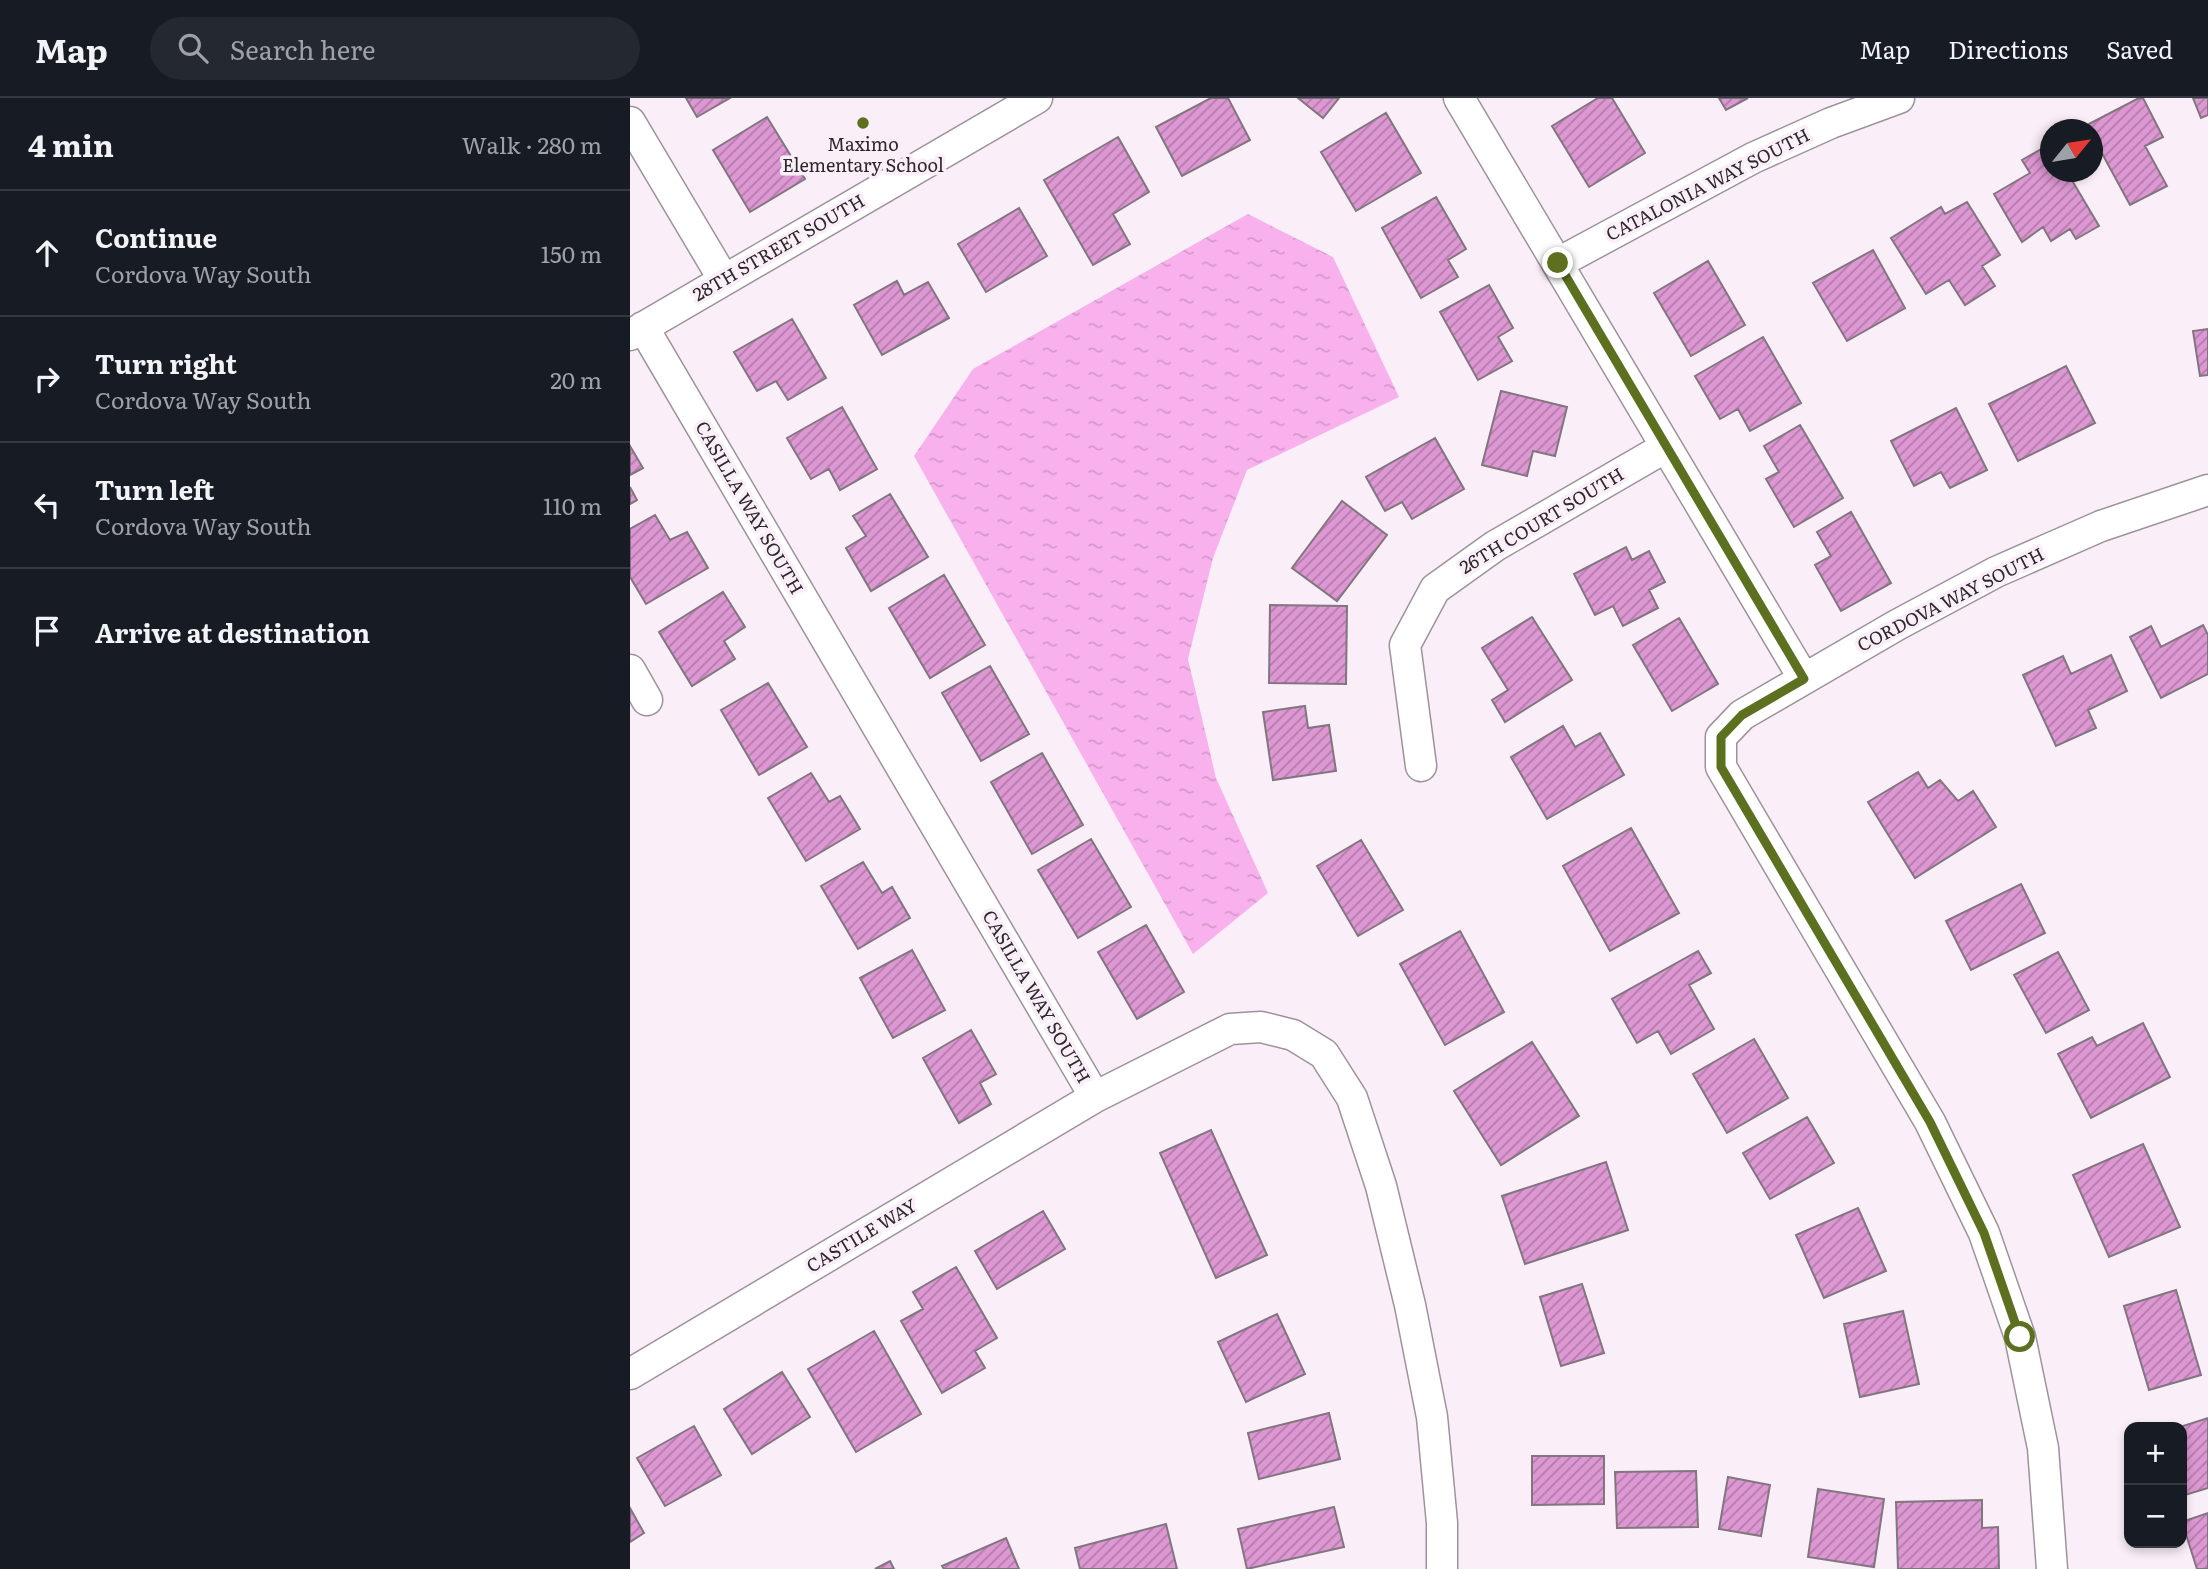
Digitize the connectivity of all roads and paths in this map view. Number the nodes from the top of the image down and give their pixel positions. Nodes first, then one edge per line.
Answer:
1 (1037, 98) edge
2 (1460, 98) edge
3 (1899, 98) edge
4 (630, 122) edge
5 (1558, 263) junction
6 (724, 280) junction
7 (636, 331) edge
8 (1666, 447) junction
9 (2208, 489) edge
10 (630, 670) edge
11 (1804, 679) junction
12 (647, 700) dead end
13 (1421, 766) dead end
14 (1095, 1097) junction
15 (630, 1374) edge
16 (1441, 1569) edge
17 (2052, 1569) edge

1 - 6 street, 28TH STREET SOUTH
2 - 5 street
3 - 5 street, CATALONIA WAY SOUTH
4 - 6 street
5 - 8 street
6 - 7 street, 28TH STREET SOUTH
7 - 14 street, CASILLA WAY SOUTH
8 - 11 street
8 - 13 street, 26TH COURT SOUTH
9 - 11 street, CORDOVA WAY SOUTH
10 - 12 street
11 - 17 street, CORDOVA WAY SOUTH
14 - 15 street, CASTILE WAY
14 - 16 street, CASILLA WAY SOUTH

